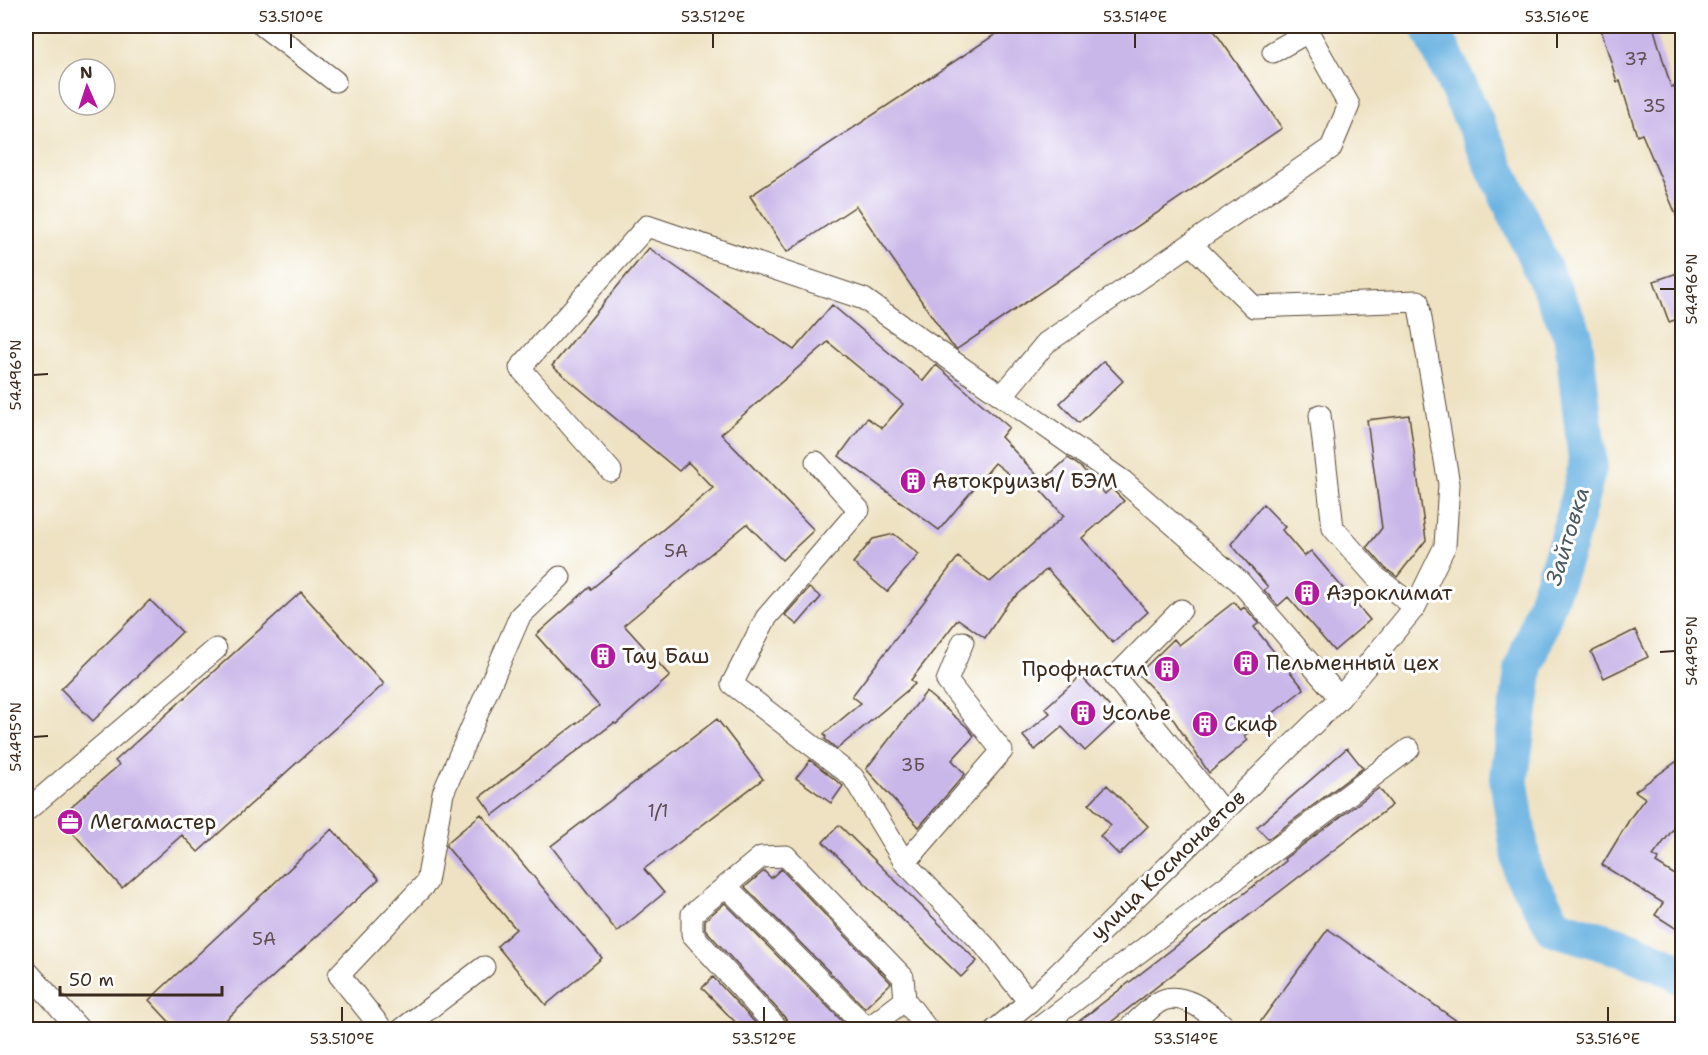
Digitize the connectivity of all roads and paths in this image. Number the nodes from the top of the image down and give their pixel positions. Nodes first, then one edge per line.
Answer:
1 (263, 26) edge
2 (1273, 52) dead end
3 (335, 81) dead end
4 (1191, 244) junction
5 (1002, 396) junction
6 (1320, 415) dead end
7 (816, 462) dead end
8 (611, 471) dead end
9 (560, 577) dead end
10 (1415, 607) junction
11 (1181, 610) dead end
12 (963, 642) dead end
13 (216, 649) dead end
14 (1340, 698) junction
15 (1409, 749) dead end
16 (26, 811) edge
17 (1224, 812) junction
18 (905, 863) junction
19 (726, 886) junction
20 (484, 967) dead end
21 (26, 970) edge
22 (905, 1000) junction
23 (1029, 1002) junction
24 (80, 1029) edge
25 (382, 1029) edge
26 (401, 1029) edge
27 (779, 1029) edge
28 (867, 1029) edge
29 (928, 1029) edge
30 (995, 1029) edge
31 (1036, 1029) edge
32 (1127, 1029) edge
33 (1229, 1029) edge

1 - 3 street
2 - 4 street
4 - 5 street
4 - 10 street, улица Космонавтов
5 - 8 street
5 - 14 street
6 - 10 street
7 - 18 street
9 - 25 street
10 - 14 street, улица Космонавтов
11 - 17 street
12 - 18 street
13 - 16 street
14 - 17 street, улица Космонавтов
15 - 31 street
17 - 23 street, улица Космонавтов
18 - 23 street
19 - 22 street
19 - 27 street
19 - 28 street
20 - 26 street
21 - 24 street
22 - 28 street
22 - 29 street
23 - 30 street, улица Космонавтов
32 - 33 street

